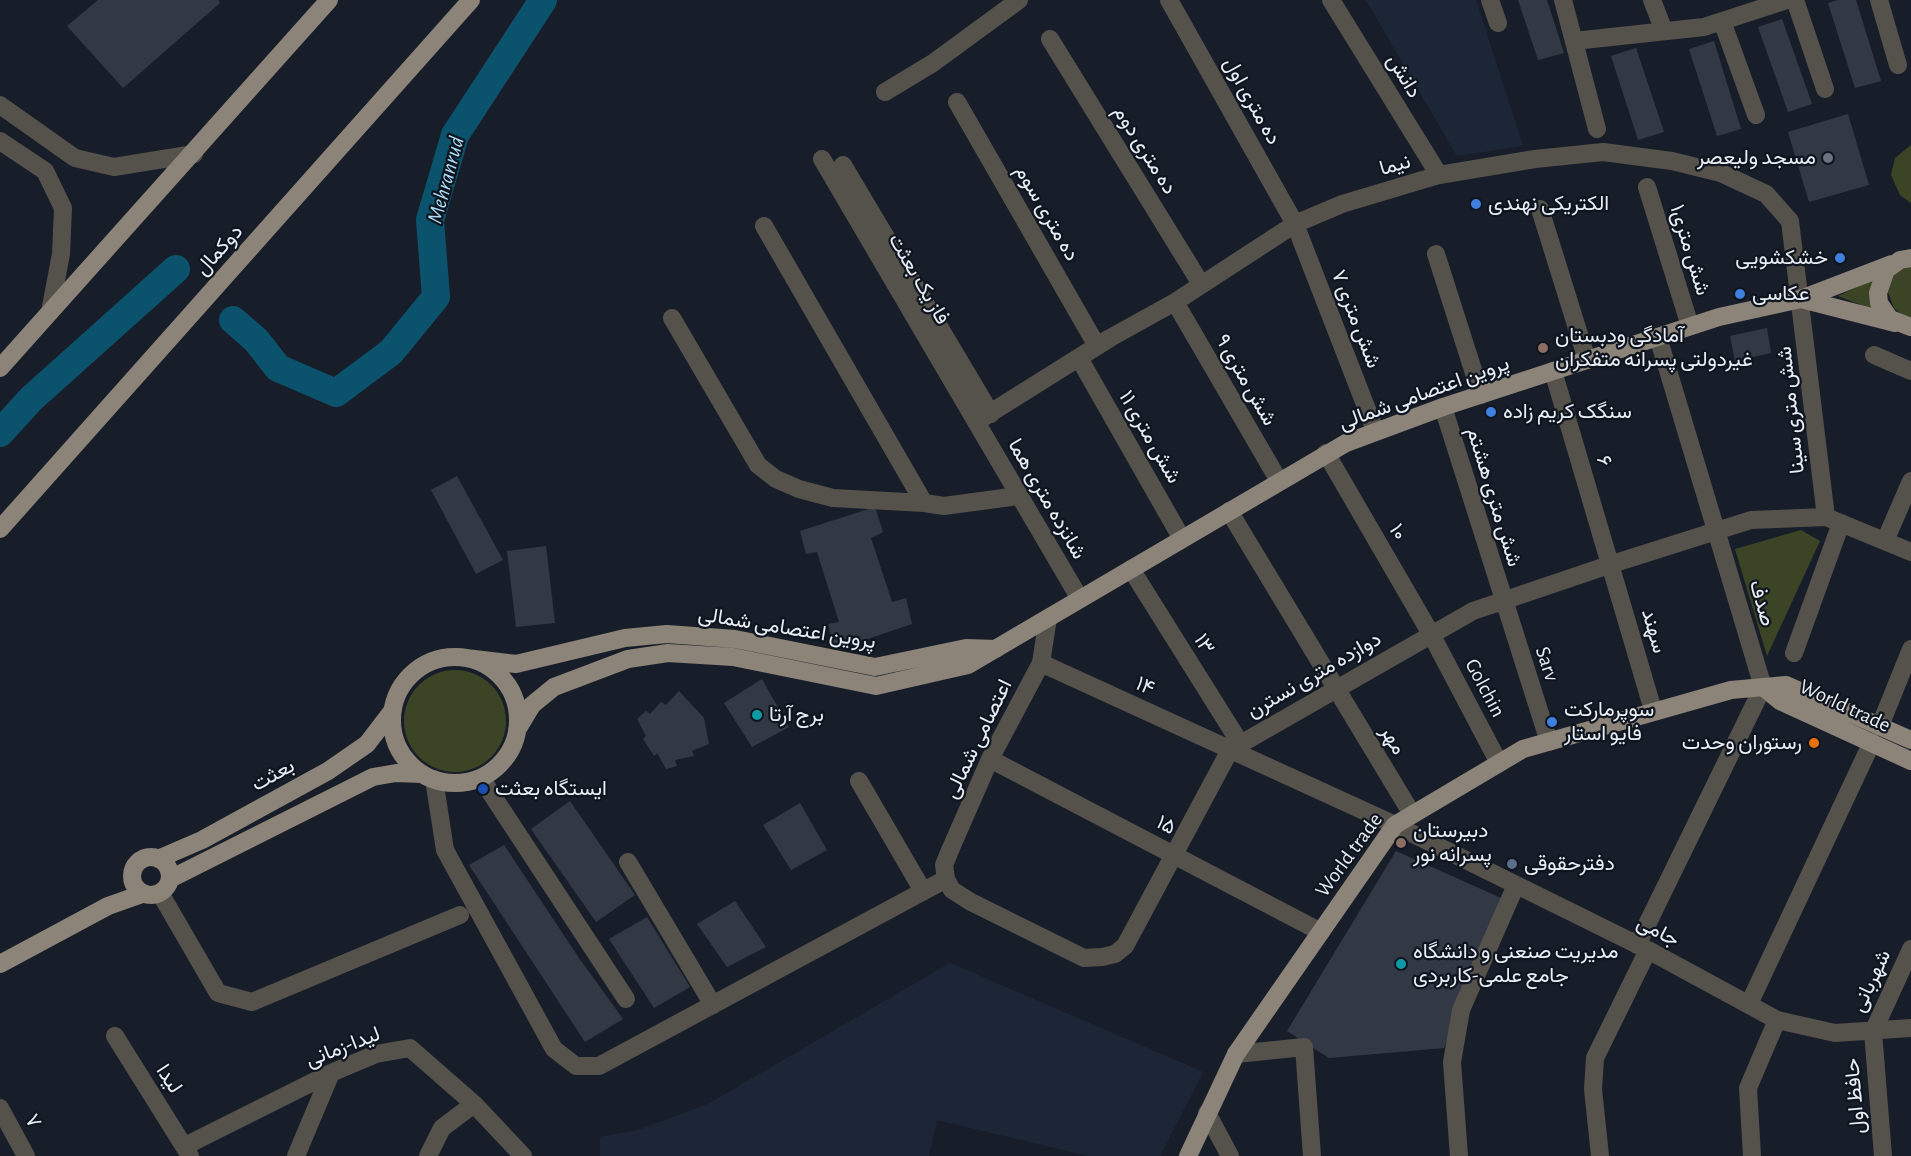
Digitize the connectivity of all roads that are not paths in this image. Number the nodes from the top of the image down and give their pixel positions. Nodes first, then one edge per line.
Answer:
1 (329, 0) edge
2 (471, 0) edge
3 (1019, 0) edge
4 (1170, 0) edge
5 (1331, 0) edge
6 (1490, 0) edge
7 (1563, 0) edge
8 (1652, 0) edge
9 (1787, 0) edge
10 (1795, 0) edge
11 (1879, 0) edge
12 (1760, 4) edge
13 (1722, 21) junction
14 (1498, 23) dead end
15 (1664, 31) junction
16 (1050, 39) dead end
17 (1574, 41) junction
18 (1898, 65) dead end
19 (1825, 89) dead end
20 (885, 92) dead end
21 (957, 102) dead end
22 (0, 105) edge
23 (1756, 115) dead end
24 (1597, 129) dead end
25 (0, 141) edge
26 (194, 154) junction
27 (822, 159) dead end
28 (843, 165) dead end
29 (1439, 176) junction
30 (1647, 187) dead end
31 (1540, 209) dead end
32 (1295, 224) junction
33 (764, 226) dead end
34 (1436, 254) dead end
35 (1903, 259) edge
36 (1201, 284) junction
37 (1801, 299) junction
38 (1175, 302) junction
39 (50, 312) junction
40 (672, 318) dead end
41 (1690, 326) junction
42 (1907, 326) edge
43 (1658, 337) junction
44 (1097, 346) junction
45 (1874, 355) dead end
46 (1079, 358) junction
47 (1587, 360) junction
48 (0, 368) edge
49 (1911, 371) edge
50 (1553, 372) junction
51 (1481, 395) junction
52 (1443, 407) junction
53 (983, 418) junction
54 (1375, 430) junction
55 (1326, 453) junction
56 (1279, 481) junction
57 (1911, 481) edge
58 (1018, 496) junction
59 (924, 503) junction
60 (1228, 511) junction
61 (1833, 520) junction
62 (0, 529) edge
63 (1718, 532) junction
64 (1182, 538) junction
65 (1885, 542) junction
66 (1911, 552) edge
67 (1612, 564) junction
68 (1131, 569) junction
69 (1080, 599) junction
70 (1503, 599) junction
71 (1048, 618) junction
72 (1431, 634) junction
73 (996, 649) junction
74 (1911, 649) edge
75 (1794, 653) dead end
76 (466, 657) junction
77 (1041, 663) junction
78 (1763, 687) junction
79 (1336, 689) junction
80 (393, 710) junction
81 (1653, 710) junction
82 (1880, 726) junction
83 (517, 730) junction
84 (1911, 740) edge
85 (1549, 742) junction
86 (1872, 742) junction
87 (1235, 746) junction
88 (990, 759) junction
89 (1911, 762) edge
90 (1499, 763) junction
91 (428, 777) junction
92 (482, 778) junction
93 (859, 781) dead end
94 (1412, 814) junction
95 (1395, 825) junction
96 (1174, 855) junction
97 (158, 858) junction
98 (628, 862) dead end
99 (132, 872) junction
100 (946, 879) junction
101 (1516, 885) junction
102 (158, 889) junction
103 (923, 891) junction
104 (108, 906) junction
105 (460, 915) dead end
106 (1321, 932) junction
107 (1643, 948) junction
108 (1911, 949) edge
109 (0, 964) edge
110 (626, 999) dead end
111 (1749, 1004) junction
112 (713, 1005) junction
113 (1778, 1020) junction
114 (1911, 1028) edge
115 (1873, 1032) junction
116 (115, 1036) dead end
117 (1236, 1054) junction
118 (331, 1073) junction
119 (474, 1104) junction
120 (0, 1108) edge
121 (1207, 1113) junction
122 (188, 1151) edge
123 (26, 1156) edge
124 (296, 1156) edge
125 (428, 1156) edge
126 (523, 1156) edge
127 (1188, 1156) edge
128 (1230, 1156) edge
129 (1312, 1156) edge
130 (1459, 1156) edge
131 (1600, 1156) edge
132 (1752, 1156) edge
133 (1883, 1156) edge

1 - 26 main road
2 - 62 main road, دوکمال
3 - 20 street
4 - 32 street, ده متری اول
5 - 29 street, دانش
6 - 14 street
7 - 17 street
8 - 15 street
9 - 12 street
10 - 19 street
11 - 18 street
12 - 13 street
13 - 15 street
13 - 23 street
15 - 17 street
16 - 36 street, ده متری دوم
17 - 24 street
21 - 44 street, ده متری سوم
22 - 26 street
25 - 39 street
26 - 39 main road
27 - 53 street, فاز یک بعثت
28 - 53 street
29 - 32 street, نیما
29 - 37 street, نیما
30 - 41 street, شش متری۱
31 - 47 street
32 - 36 street, نیما
32 - 54 street, ۷ شش متری
33 - 59 street
34 - 51 street
35 - 37 main road, پروین اعتصامی شمالی
35 - 42 main road
36 - 38 street, نیما
37 - 41 main road, پروین اعتصامی شمالی
37 - 42 main road, پروین اعتصامی شمالی
37 - 61 street, شش متری سینا
38 - 44 street, نیما
38 - 56 street, ۹ شش متری
39 - 48 main road
40 - 59 street
41 - 43 main road, پروین اعتصامی شمالی
43 - 47 main road, پروین اعتصامی شمالی
43 - 63 street, صدف
44 - 46 street, نیما
45 - 49 street
46 - 53 street, نیما
46 - 64 street, ۱۱ شش متری
47 - 50 main road, پروین اعتصامی شمالی
50 - 51 main road, پروین اعتصامی شمالی
50 - 67 street, ۶
51 - 52 main road, پروین اعتصامی شمالی
52 - 54 main road, پروین اعتصامی شمالی
52 - 70 street, شش متری هشتم
53 - 58 street, شانزده متری هما
54 - 55 main road, پروین اعتصامی شمالی
55 - 56 main road, پروین اعتصامی شمالی
55 - 72 street, ۱۰
56 - 60 main road, پروین اعتصامی شمالی
57 - 65 street
58 - 59 street
58 - 69 street, شانزده متری هما
60 - 64 main road, پروین اعتصامی شمالی
60 - 79 street, مهر
61 - 63 street, دوازده متری نسترن
61 - 65 street
61 - 75 street
63 - 67 street, دوازده متری نسترن
63 - 78 street, صدف
64 - 68 main road, پروین اعتصامی شمالی
65 - 66 street
67 - 70 street, دوازده متری نسترن
67 - 81 street, سهند
68 - 69 main road, پروین اعتصامی شمالی
68 - 87 street, ۱۳
69 - 71 main road, پروین اعتصامی شمالی
70 - 72 street, دوازده متری نسترن
70 - 85 street, Sarv
71 - 73 main road, پروین اعتصامی شمالی
71 - 77 street, اعتصامی شمالی
72 - 79 street, دوازده متری نسترن
72 - 90 street, Golchin
73 - 76 main road, پروین اعتصامی شمالی
73 - 83 main road, پروین اعتصامی شمالی
74 - 82 street
76 - 80 main road
76 - 83 main road
77 - 87 street, ۱۴
77 - 88 street, اعتصامی شمالی
78 - 81 main road, World trade
78 - 82 main road, World trade
78 - 86 main road, World trade
78 - 107 street
79 - 87 street, دوازده متری نسترن
79 - 94 street, مهر
80 - 91 main road
80 - 97 main road, بعثت
81 - 85 main road, World trade
82 - 84 main road, World trade
83 - 92 main road
85 - 90 main road, World trade
86 - 89 main road, World trade
86 - 111 street
87 - 95 street, ۱۴
87 - 96 street
88 - 96 street, ۱۵
88 - 100 street, اعتصامی شمالی
90 - 94 main road, World trade
91 - 92 main road
91 - 102 main road
91 - 112 street
92 - 110 street
93 - 103 street
94 - 95 main road, World trade
95 - 101 street, جامی
95 - 106 main road, World trade
96 - 100 street
96 - 106 street, ۱۵
97 - 99 main road
97 - 102 main road
98 - 112 street
99 - 102 main road
99 - 104 main road
100 - 103 street
101 - 107 street, جامی
101 - 130 street
102 - 104 main road
102 - 105 street
103 - 112 street
104 - 109 main road
106 - 117 main road, World trade
107 - 111 street, جامی
107 - 131 street
108 - 115 street, شهربانی
111 - 113 street, جامی
113 - 115 street, جامی
113 - 132 street
114 - 115 street, جامی
115 - 133 street, حافظ اول
116 - 122 street, لیدا
117 - 121 main road, World trade
117 - 129 street
118 - 119 street, لیدا-زمانی
118 - 122 street, لیدا-زمانی
118 - 124 street
119 - 125 street
119 - 126 street, لیدا-زمانی
120 - 123 street, ۷
121 - 127 main road, World trade
121 - 128 street

